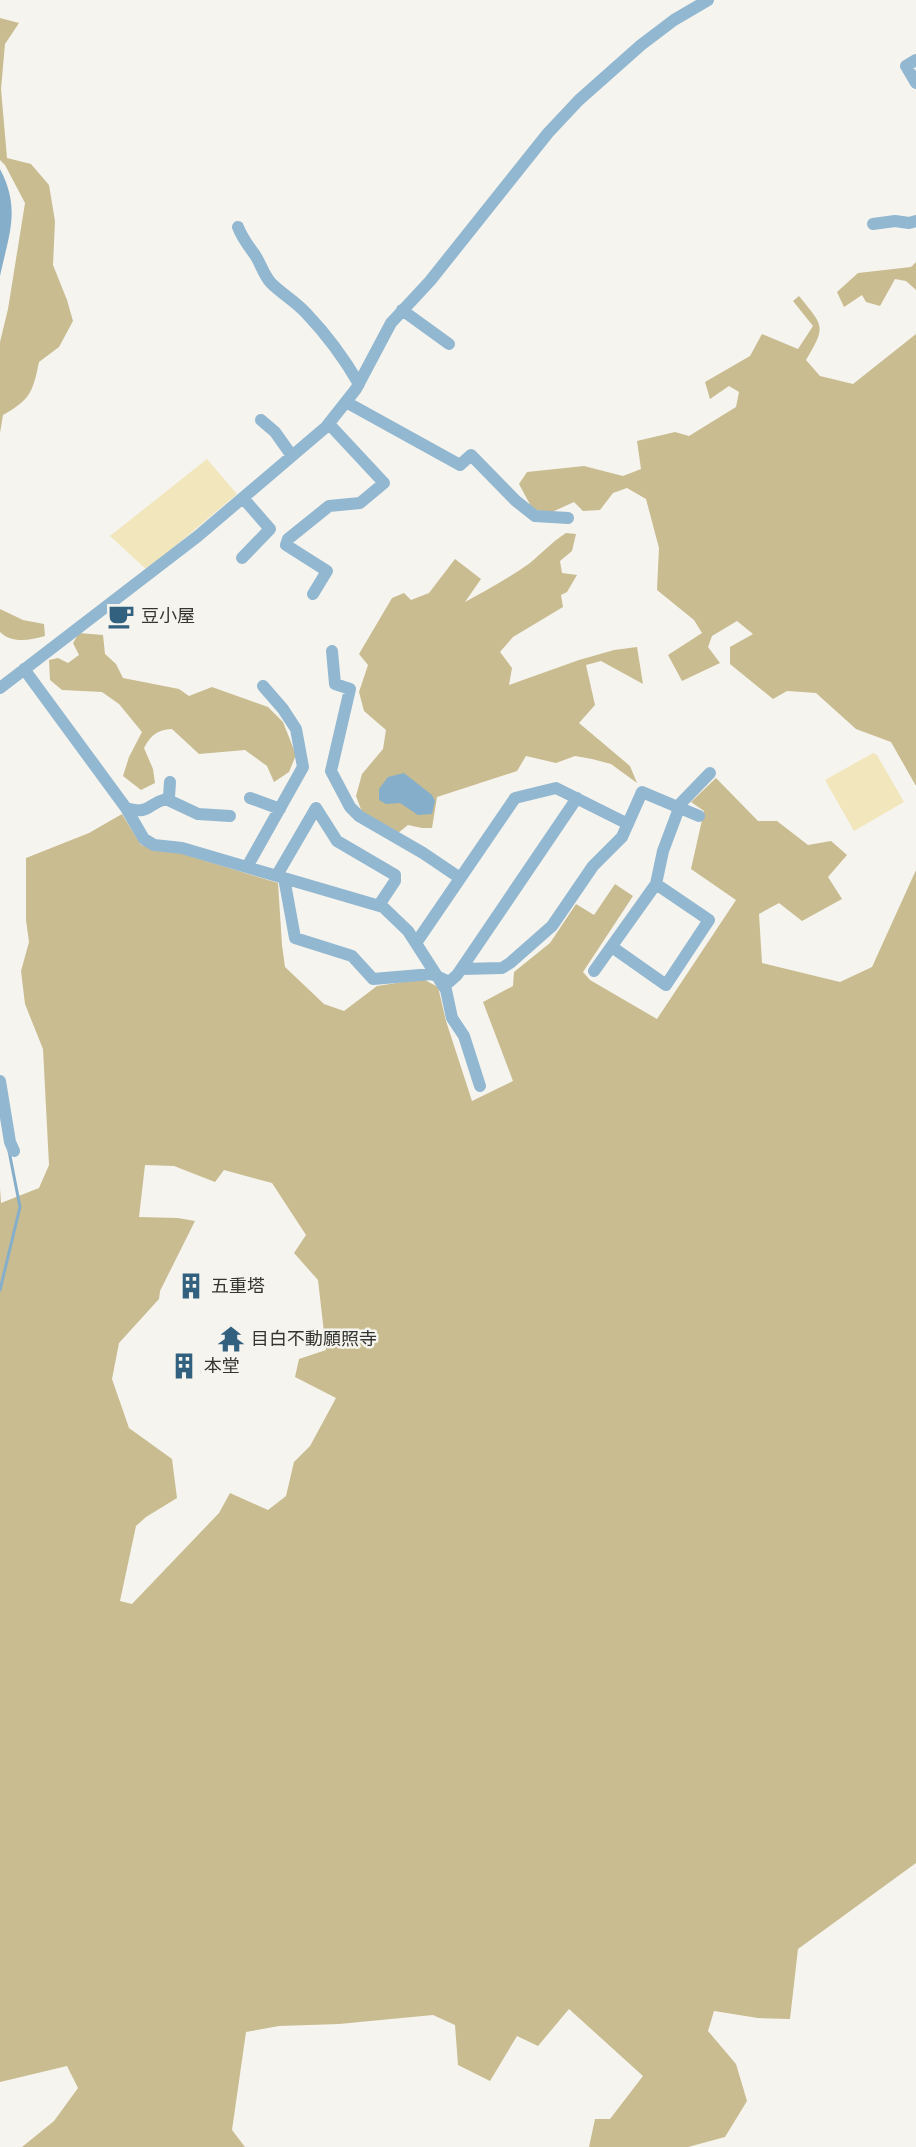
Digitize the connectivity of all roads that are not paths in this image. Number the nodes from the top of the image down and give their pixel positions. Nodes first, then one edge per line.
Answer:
1 (708, 0) edge
2 (916, 60) edge
3 (916, 83) edge
4 (916, 221) edge
5 (873, 224) dead end
6 (238, 227) dead end
7 (402, 310) junction
8 (449, 344) dead end
9 (359, 384) junction
10 (346, 402) junction
11 (261, 420) dead end
12 (329, 424) junction
13 (292, 456) junction
14 (243, 498) junction
15 (568, 518) dead end
16 (242, 558) dead end
17 (313, 594) dead end
18 (332, 651) dead end
19 (24, 669) junction
20 (263, 686) dead end
21 (0, 688) edge
22 (710, 773) dead end
23 (170, 782) dead end
24 (250, 798) dead end
25 (577, 798) junction
26 (166, 799) junction
27 (126, 808) junction
28 (679, 808) junction
29 (280, 809) junction
30 (230, 816) dead end
31 (699, 816) dead end
32 (628, 824) junction
33 (247, 867) junction
34 (280, 876) junction
35 (460, 878) junction
36 (656, 884) junction
37 (379, 905) junction
38 (416, 943) junction
39 (612, 947) junction
40 (462, 969) junction
41 (594, 971) dead end
42 (439, 977) junction
43 (0, 1081) edge
44 (480, 1086) dead end
45 (14, 1151) dead end

1 - 7 street
2 - 3 street
4 - 5 street
6 - 9 street
7 - 8 street
7 - 9 street
9 - 10 street
10 - 12 street
10 - 15 street
11 - 13 street
12 - 13 street
12 - 17 street
13 - 14 street
14 - 16 street
14 - 19 street
18 - 35 street
19 - 21 street
19 - 27 street
20 - 29 street
22 - 28 street
23 - 26 street
24 - 29 street
25 - 32 street
25 - 35 street
25 - 40 street
26 - 27 street
26 - 30 street
27 - 33 street
28 - 31 street
28 - 32 street
28 - 36 street
29 - 33 street
32 - 40 street
33 - 34 street
34 - 37 street
34 - 37 street
34 - 42 street
35 - 38 street
36 - 39 street
36 - 39 street
37 - 38 street
38 - 42 street
39 - 41 street
40 - 42 street
42 - 44 street
43 - 45 street

